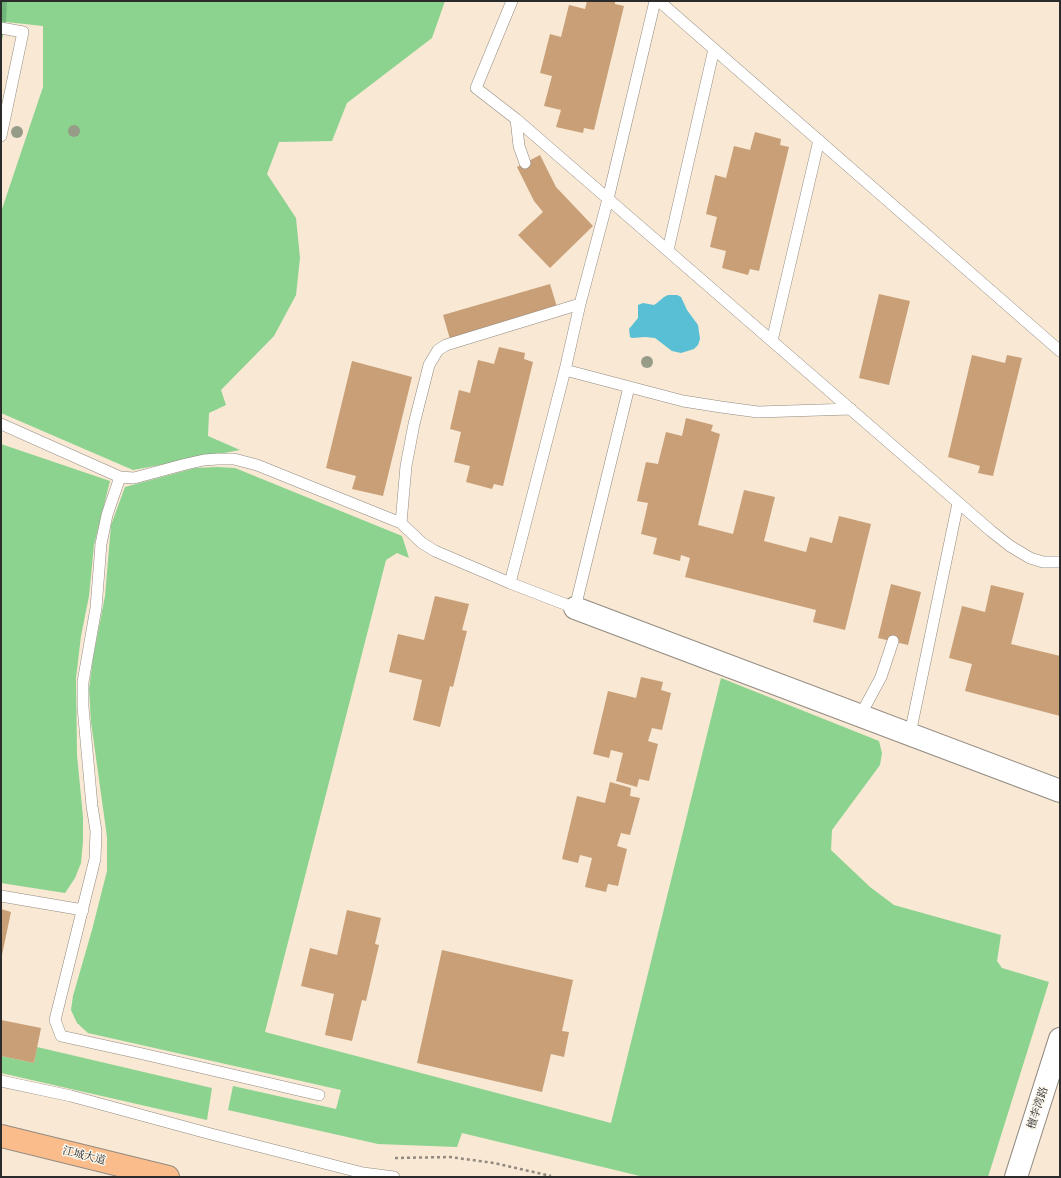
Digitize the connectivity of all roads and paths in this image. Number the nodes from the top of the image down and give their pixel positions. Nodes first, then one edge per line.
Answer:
1 (512, 1) edge
2 (655, 1) edge
3 (659, 1) edge
4 (1, 28) edge
5 (714, 50) junction
6 (516, 119) junction
7 (1, 136) edge
8 (819, 140) junction
9 (525, 163) dead end
10 (608, 199) junction
11 (668, 250) junction
12 (580, 304) junction
13 (772, 341) junction
14 (1060, 350) edge
15 (565, 370) junction
16 (629, 387) junction
17 (851, 409) junction
18 (1, 424) edge
19 (120, 477) junction
20 (958, 503) junction
21 (401, 523) junction
22 (1060, 562) edge
23 (510, 583) junction
24 (576, 608) junction
25 (893, 642) dead end
26 (860, 716) junction
27 (910, 734) junction
28 (1060, 791) edge
29 (1, 896) edge
30 (82, 910) junction
31 (1060, 1039) edge
32 (1, 1081) edge
33 (319, 1095) dead end
34 (1, 1136) edge
35 (389, 1158) dead end
36 (367, 1175) edge
37 (168, 1177) edge
38 (394, 1177) edge
39 (551, 1177) edge
40 (555, 1177) edge
41 (1016, 1177) edge

1 - 6 lane
2 - 10 lane
3 - 5 lane
4 - 7 lane
5 - 8 lane
5 - 11 lane
6 - 9 lane
6 - 10 lane
8 - 13 lane
8 - 14 lane
10 - 11 lane
10 - 12 lane
11 - 13 lane
12 - 15 lane
12 - 21 lane
13 - 17 lane
15 - 16 lane
15 - 23 lane
16 - 17 lane
16 - 24 lane
17 - 20 lane
18 - 19 lane
19 - 21 lane
19 - 30 lane
20 - 22 lane
20 - 27 lane
21 - 23 lane
23 - 24 lane
24 - 26 street
25 - 26 lane
26 - 27 street
27 - 28 street
29 - 30 lane
30 - 33 lane
31 - 41 street, 檀李湾路
32 - 36 lane
34 - 37 highway, 江城大道
35 - 39 path
36 - 38 lane
39 - 40 path

